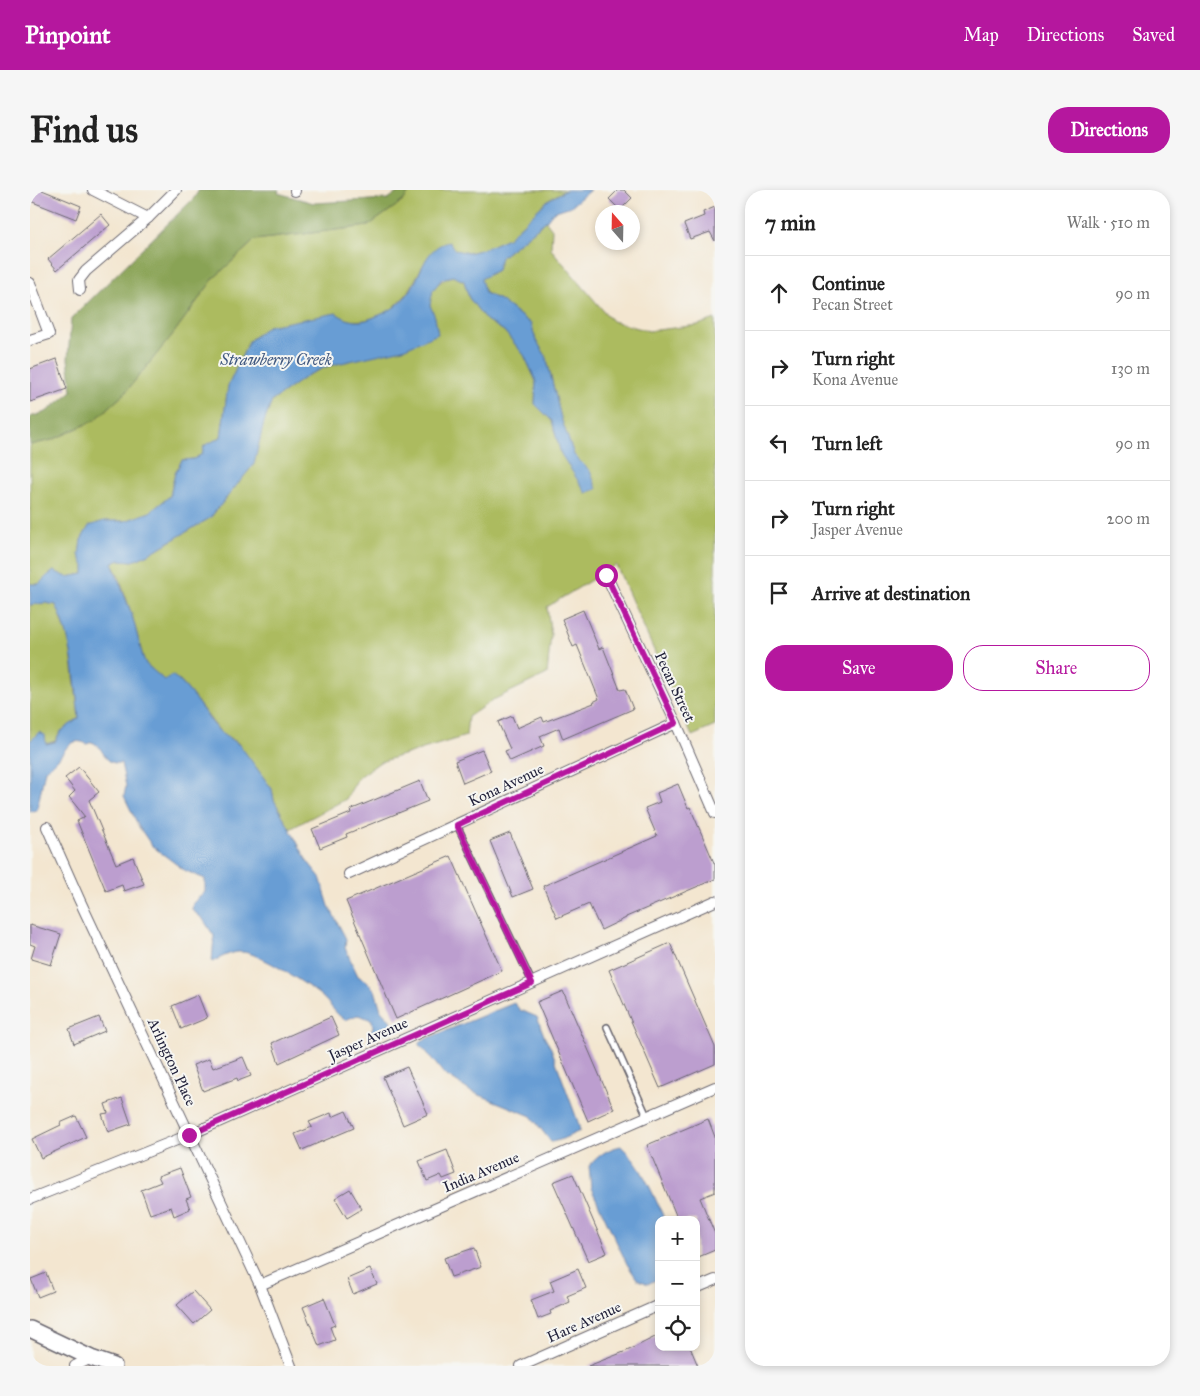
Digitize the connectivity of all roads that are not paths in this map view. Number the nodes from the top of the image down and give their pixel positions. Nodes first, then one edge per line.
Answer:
1 (93, 190) edge
2 (176, 190) edge
3 (148, 218) junction
4 (30, 283) edge
5 (80, 290) dead end
6 (30, 340) edge
7 (606, 575) dead end
8 (676, 723) junction
9 (715, 813) edge
10 (457, 825) junction
11 (47, 827) dead end
12 (349, 874) dead end
13 (715, 901) edge
14 (532, 983) junction
15 (607, 1027) dead end
16 (715, 1087) edge
17 (648, 1116) junction
18 (189, 1135) junction
19 (30, 1199) edge
20 (715, 1280) edge
21 (260, 1285) junction
22 (700, 1286) edge
23 (657, 1306) edge
24 (30, 1329) edge
25 (91, 1358) junction
26 (75, 1366) edge
27 (114, 1366) edge
28 (291, 1366) edge
29 (521, 1366) edge

1 - 3 street
2 - 3 street
3 - 5 street
4 - 6 street
7 - 8 street, Pecan Street
8 - 9 street, Pecan Street
8 - 10 street, Kona Avenue
10 - 12 street, Kona Avenue
10 - 14 lane
11 - 18 street, Arlington Place
13 - 14 street, Jasper Avenue
14 - 18 street, Jasper Avenue
15 - 17 lane
16 - 17 street, India Avenue
17 - 21 street, India Avenue
18 - 19 street, Jasper Avenue
18 - 21 street, Arlington Place
20 - 22 street
21 - 28 street, Arlington Place
23 - 29 street, Hare Avenue
24 - 25 main road
25 - 26 street
25 - 27 main road

